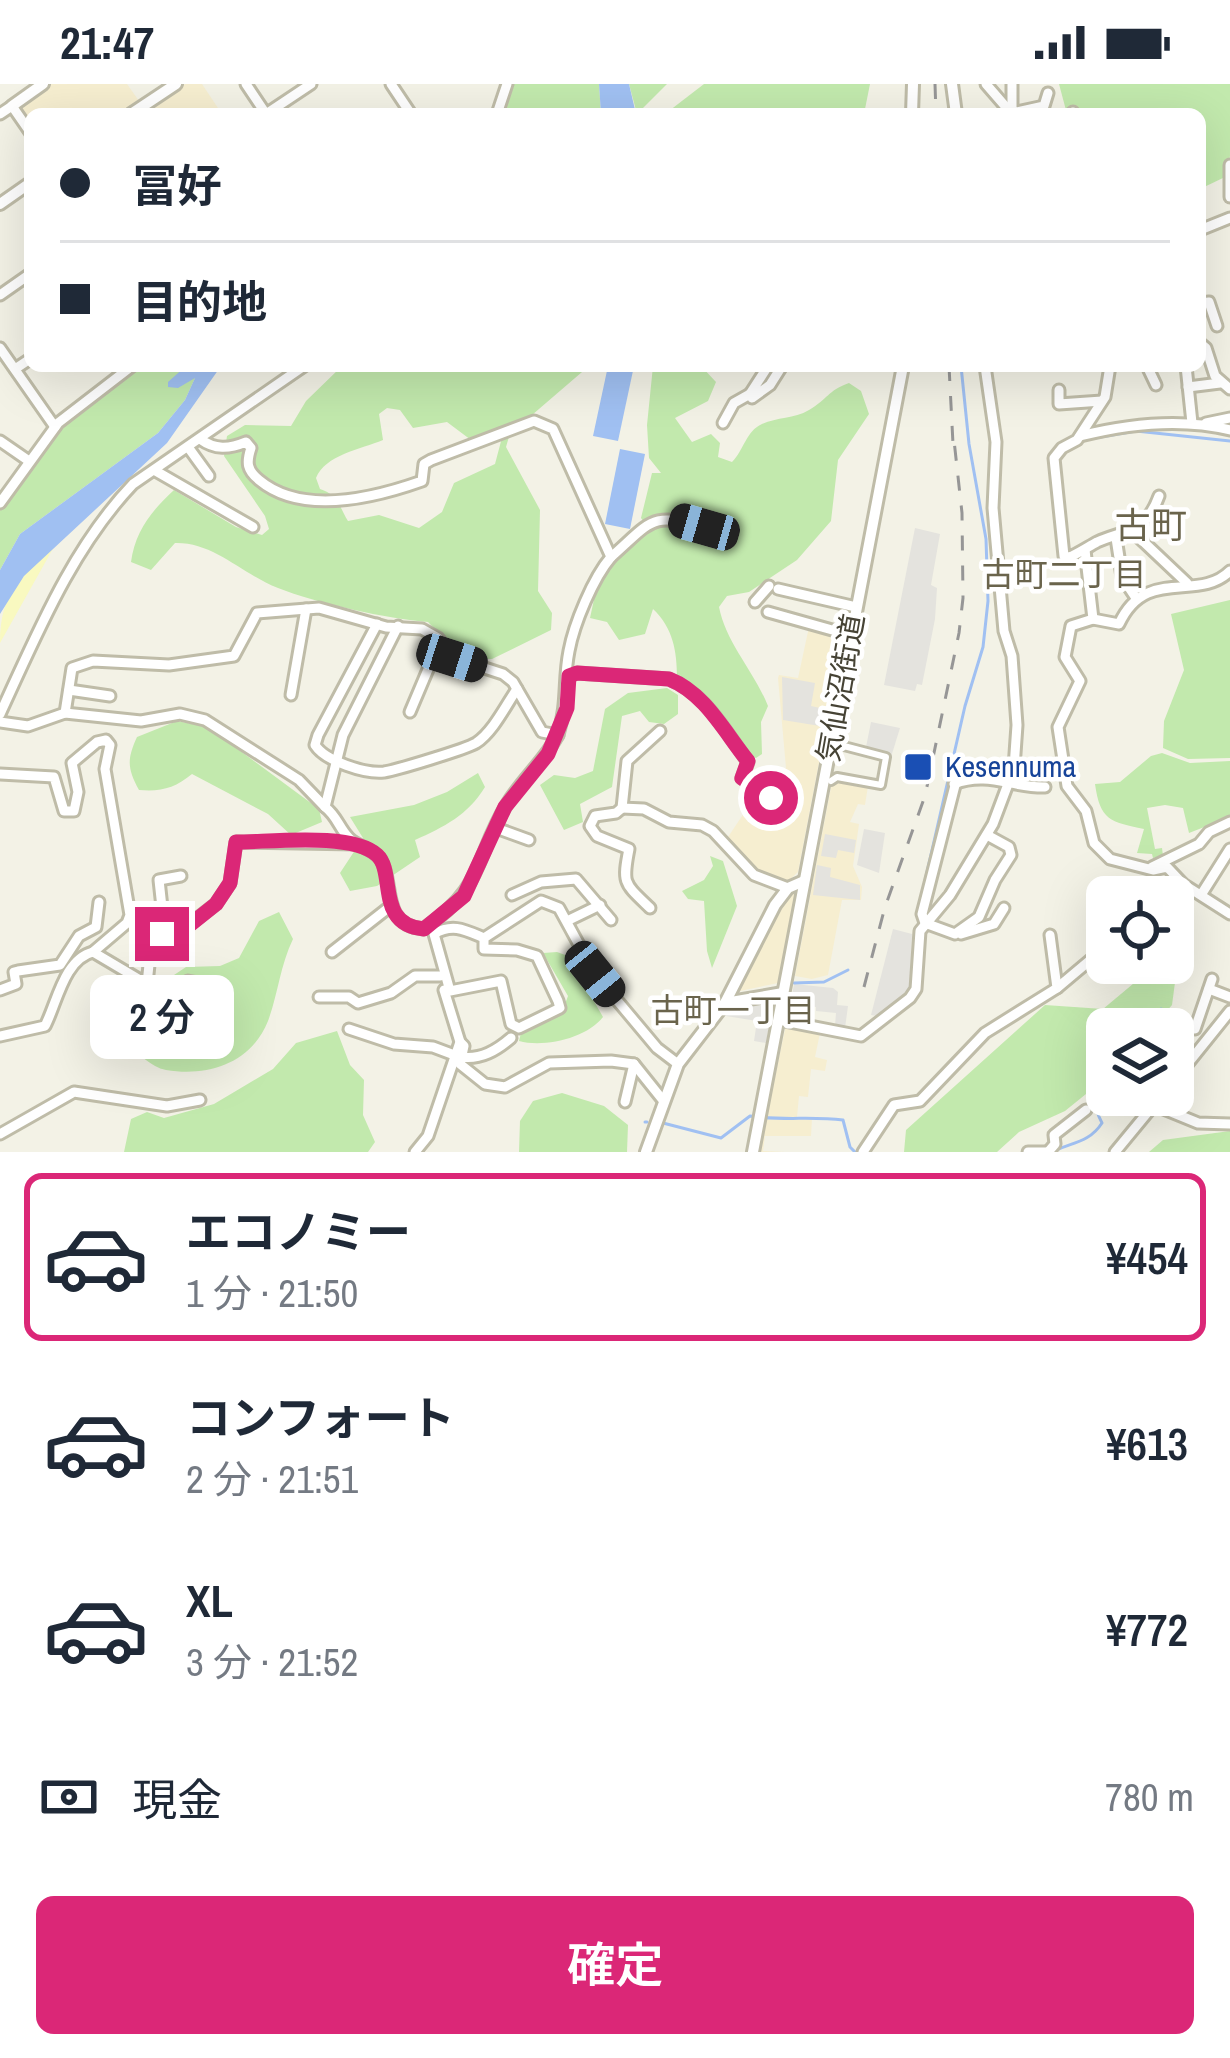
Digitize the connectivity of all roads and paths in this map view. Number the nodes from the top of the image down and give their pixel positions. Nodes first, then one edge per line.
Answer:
1 (43, 84) edge
2 (176, 84) edge
3 (311, 84) edge
4 (986, 84) edge
5 (1048, 93) dead end
6 (12, 106) junction
7 (140, 108) edge
8 (275, 108) edge
9 (1008, 108) edge
10 (1035, 108) edge
11 (0, 113) edge
12 (24, 123) edge
13 (1230, 165) edge
14 (1230, 197) edge
15 (1225, 219) edge
16 (1206, 302) edge
17 (1217, 326) dead end
18 (1206, 347) edge
19 (0, 349) edge
20 (24, 363) edge
21 (15, 369) junction
22 (125, 372) edge
23 (295, 372) edge
24 (764, 372) edge
25 (777, 372) edge
26 (902, 372) edge
27 (986, 372) edge
28 (1109, 372) edge
29 (1150, 372) edge
30 (1187, 372) edge
31 (1156, 386) dead end
32 (1225, 386) edge
33 (1188, 387) junction
34 (1059, 390) dead end
35 (750, 394) junction
36 (1102, 401) junction
37 (1230, 418) edge
38 (1196, 423) junction
39 (723, 424) dead end
40 (56, 427) junction
41 (1230, 430) edge
42 (1080, 436) junction
43 (200, 439) junction
44 (0, 441) edge
45 (188, 448) junction
46 (29, 461) junction
47 (154, 470) junction
48 (209, 476) dead end
49 (1159, 496) dead end
50 (0, 503) edge
51 (718, 521) dead end
52 (253, 527) dead end
53 (1131, 530) junction
54 (1116, 538) junction
55 (1085, 550) junction
56 (611, 557) junction
57 (1230, 571) edge
58 (1186, 583) junction
59 (1136, 598) junction
60 (755, 602) dead end
61 (856, 608) junction
62 (306, 609) junction
63 (768, 612) dead end
64 (1093, 620) junction
65 (377, 624) junction
66 (398, 626) junction
67 (850, 635) junction
68 (440, 641) junction
69 (569, 676) junction
70 (518, 689) junction
71 (69, 690) junction
72 (291, 695) dead end
73 (110, 696) dead end
74 (410, 712) dead end
75 (65, 713) junction
76 (0, 718) edge
77 (660, 731) dead end
78 (558, 735) junction
79 (840, 745) dead end
80 (336, 760) junction
81 (960, 766) dead end
82 (0, 774) edge
83 (1009, 780) junction
84 (831, 782) dead end
85 (954, 784) junction
86 (1045, 787) dead end
87 (771, 798) dead end
88 (325, 807) junction
89 (622, 808) junction
90 (1230, 822) edge
91 (496, 828) junction
92 (987, 835) junction
93 (529, 840) dead end
94 (356, 844) junction
95 (1230, 849) edge
96 (1148, 869) junction
97 (181, 876) dead end
98 (1176, 876) edge
99 (804, 881) junction
100 (788, 888) junction
101 (1194, 891) edge
102 (512, 896) dead end
103 (1201, 896) junction
104 (99, 902) dead end
105 (392, 905) junction
106 (600, 905) junction
107 (650, 908) dead end
108 (1004, 908) dead end
109 (1229, 911) edge
110 (569, 920) junction
111 (611, 920) dead end
112 (925, 923) junction
113 (431, 930) junction
114 (956, 934) junction
115 (1050, 935) dead end
116 (484, 938) junction
117 (166, 944) junction
118 (93, 952) junction
119 (332, 952) dead end
120 (440, 959) junction
121 (1086, 964) edge
122 (440, 976) junction
123 (147, 984) junction
124 (1057, 988) junction
125 (0, 990) edge
126 (783, 993) junction
127 (320, 997) dead end
128 (1230, 997) edge
129 (725, 1004) junction
130 (223, 1010) dead end
131 (1230, 1011) edge
132 (779, 1020) junction
133 (349, 1029) dead end
134 (1195, 1029) dead end
135 (0, 1036) edge
136 (511, 1038) dead end
137 (1194, 1056) edge
138 (459, 1057) junction
139 (634, 1064) junction
140 (678, 1064) junction
141 (662, 1099) junction
142 (200, 1100) dead end
143 (625, 1102) dead end
144 (1086, 1110) dead end
145 (1145, 1116) edge
146 (1175, 1116) edge
147 (1230, 1124) edge
148 (0, 1134) edge
149 (415, 1152) edge
150 (646, 1152) edge
151 (753, 1152) edge
152 (863, 1152) edge
153 (1028, 1152) edge
154 (1049, 1152) edge
155 (1115, 1152) edge

1 - 6 street
2 - 7 street
3 - 8 street
4 - 9 street
5 - 10 street
6 - 11 street
6 - 12 street
13 - 14 street
14 - 15 street
16 - 17 street
18 - 32 street
19 - 21 street
20 - 21 street
21 - 40 street
22 - 40 street
23 - 43 street
24 - 35 street
25 - 35 street
26 - 61 street, 気仙沼街道
27 - 83 street
28 - 36 street
29 - 31 street
30 - 33 street
32 - 33 street
33 - 38 street
34 - 36 street
35 - 39 street
36 - 42 street
37 - 38 street
38 - 41 street
38 - 42 street
40 - 46 street
42 - 55 street
43 - 45 street
43 - 56 street
44 - 46 street
45 - 47 street
45 - 48 street
46 - 50 street
47 - 52 street
47 - 76 street
49 - 53 street
51 - 56 street
53 - 54 street
53 - 58 street
54 - 55 street
54 - 59 street
55 - 64 street
56 - 69 street
57 - 58 street
58 - 59 street
59 - 64 street
60 - 61 street
61 - 67 street, 気仙沼街道
62 - 65 street
62 - 71 street
62 - 72 street
63 - 67 street
64 - 96 street
65 - 66 street
65 - 80 street
66 - 68 street
66 - 80 street
67 - 99 street, 気仙沼街道
68 - 70 street
68 - 74 street
69 - 78 street
69 - 87 street
70 - 78 street
70 - 80 street
71 - 73 street
71 - 75 street
75 - 76 street
75 - 88 street
77 - 89 street
78 - 91 street
79 - 84 street
80 - 88 street
81 - 85 street
82 - 118 street
83 - 85 street
83 - 86 street
83 - 92 street
85 - 112 street
88 - 94 street
89 - 100 street
89 - 107 street
90 - 96 street
91 - 93 street
91 - 113 street
92 - 112 street
92 - 114 street
94 - 105 street
94 - 117 street
95 - 103 street
96 - 98 street
97 - 117 street
99 - 100 street
99 - 126 street, 気仙沼街道
100 - 129 street
101 - 103 street
102 - 106 street
103 - 109 street
104 - 125 street
105 - 113 street
105 - 119 street
106 - 110 street
106 - 111 street
108 - 114 street
110 - 116 street
110 - 140 street
112 - 114 street
112 - 132 street
113 - 116 street
113 - 120 street
115 - 124 street
116 - 120 street
117 - 123 street
118 - 123 street
118 - 135 street
120 - 122 street
121 - 124 street
122 - 127 street
122 - 138 street
123 - 130 street
124 - 152 street
126 - 129 street
126 - 132 street, 気仙沼街道
128 - 134 street
129 - 140 street
131 - 137 street
132 - 151 street, 気仙沼街道
133 - 138 street
136 - 138 street
138 - 139 street
138 - 149 street
139 - 141 street
139 - 143 street
140 - 141 street
141 - 150 street
142 - 148 street
144 - 154 street
145 - 155 street
146 - 147 street
153 - 154 street

